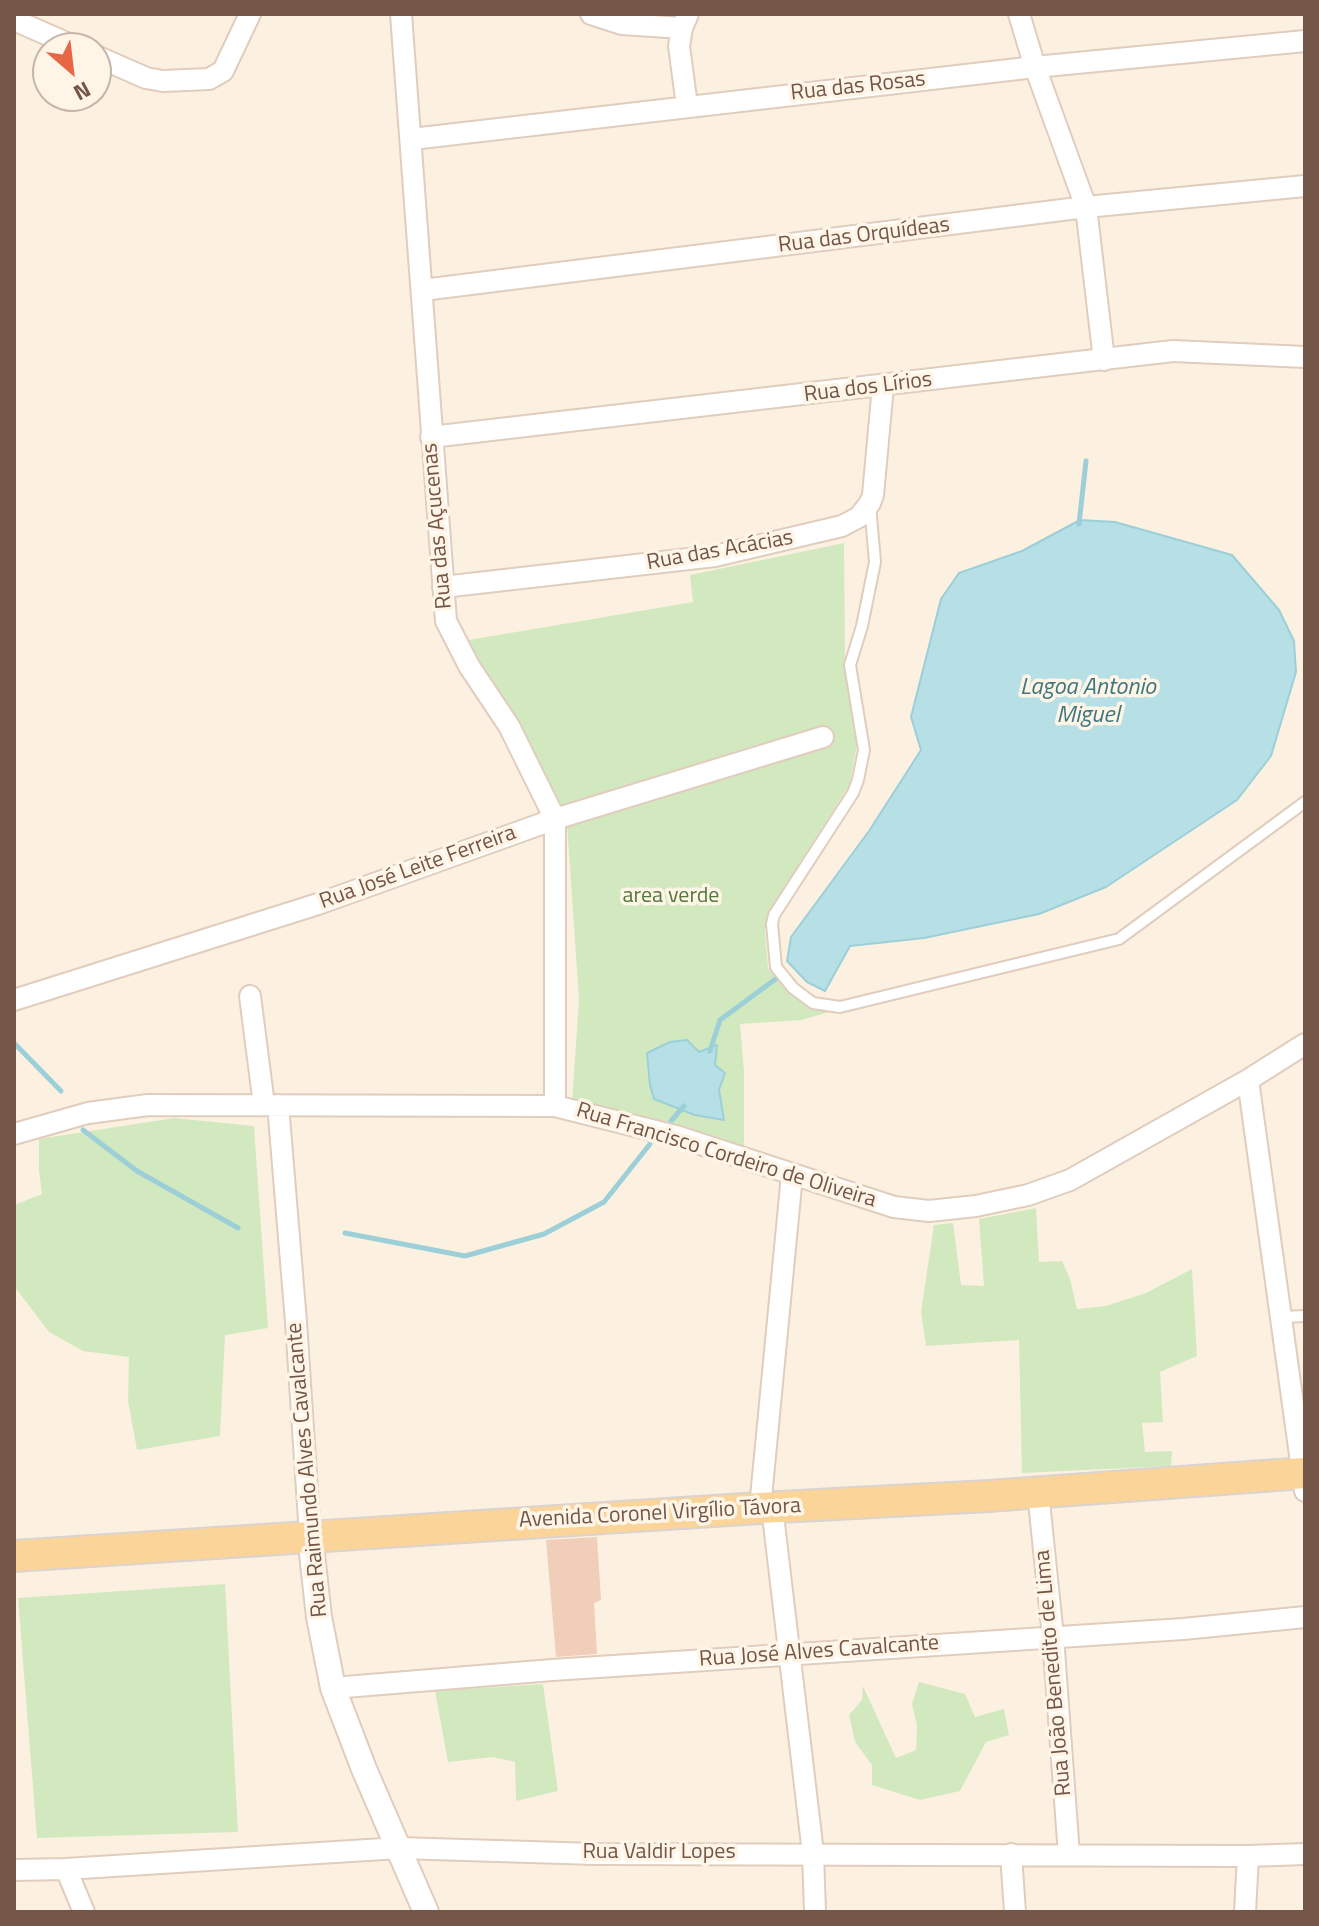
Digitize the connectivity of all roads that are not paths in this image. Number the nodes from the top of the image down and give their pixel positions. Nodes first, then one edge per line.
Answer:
1 (250, 14) edge
2 (401, 14) edge
3 (591, 14) edge
4 (1019, 14) edge
5 (14, 20) edge
6 (685, 21) edge
7 (41, 32) edge
8 (1305, 41) edge
9 (112, 63) edge
10 (1035, 67) junction
11 (687, 106) junction
12 (412, 139) junction
13 (1305, 186) edge
14 (1086, 207) junction
15 (423, 290) junction
16 (1305, 357) edge
17 (1104, 360) junction
18 (883, 386) junction
19 (431, 437) junction
20 (870, 503) junction
21 (443, 587) junction
22 (823, 737) dead end
23 (1305, 802) edge
24 (555, 819) junction
25 (250, 996) dead end
26 (14, 1000) edge
27 (1305, 1044) edge
28 (1248, 1080) junction
29 (271, 1105) junction
30 (555, 1106) junction
31 (14, 1134) edge
32 (792, 1175) junction
33 (1305, 1316) edge
34 (1283, 1317) junction
35 (1304, 1479) edge
36 (1038, 1492) junction
37 (766, 1508) junction
38 (310, 1536) junction
39 (14, 1556) edge
40 (1305, 1617) edge
41 (1053, 1637) junction
42 (788, 1654) junction
43 (333, 1688) junction
44 (399, 1848) junction
45 (813, 1853) junction
46 (1011, 1854) junction
47 (1305, 1854) edge
48 (1069, 1855) junction
49 (1248, 1856) junction
50 (66, 1869) junction
51 (14, 1870) edge
52 (84, 1912) edge
53 (426, 1912) edge
54 (815, 1912) edge
55 (1015, 1912) edge
56 (1245, 1912) edge

1 - 9 street
2 - 12 street, Rua das Açucenas
3 - 6 street
4 - 10 street
5 - 7 street
6 - 11 street
8 - 10 street, Rua das Rosas
10 - 11 street, Rua das Rosas
10 - 14 street
11 - 12 street, Rua das Rosas
12 - 15 street, Rua das Açucenas
13 - 14 street, Rua das Orquídeas
14 - 15 street, Rua das Orquídeas
14 - 17 street
15 - 19 street, Rua das Açucenas
16 - 17 street, Rua dos Lírios
17 - 18 street, Rua dos Lírios
18 - 19 street, Rua dos Lírios
18 - 20 street
19 - 21 street, Rua das Açucenas
20 - 21 street, Rua das Acácias
20 - 23 lane
21 - 24 street, Rua das Açucenas
22 - 24 street, Rua José Leite Ferreira
24 - 26 street, Rua José Leite Ferreira
24 - 30 street, Rua das Açucenas
25 - 29 street, Rua Raimundo Alves Cavalcante
27 - 28 street, Rua Francisco Cordeiro de Oliveira
28 - 32 street, Rua Francisco Cordeiro de Oliveira
28 - 34 street
29 - 30 street, Rua Francisco Cordeiro de Oliveira
29 - 31 street, Rua Francisco Cordeiro de Oliveira
29 - 38 street, Rua Raimundo Alves Cavalcante
30 - 32 street, Rua Francisco Cordeiro de Oliveira
32 - 37 street
33 - 34 lane
34 - 35 street
35 - 36 main road, Avenida Coronel Virgílio Távora
36 - 37 main road, Avenida Coronel Virgílio Távora
36 - 41 street, Rua João Benedito de Lima
37 - 38 main road, Avenida Coronel Virgílio Távora
37 - 42 street
38 - 39 main road, Avenida Coronel Virgílio Távora
38 - 43 street, Rua Raimundo Alves Cavalcante
40 - 41 street, Rua José Alves Cavalcante
41 - 42 street, Rua José Alves Cavalcante
41 - 48 street, Rua João Benedito de Lima
42 - 43 street, Rua José Alves Cavalcante
42 - 45 street
43 - 44 street, Rua Raimundo Alves Cavalcante
44 - 45 street, Rua Valdir Lopes
44 - 50 street, Rua Valdir Lopes
44 - 53 street, Rua Raimundo Alves Cavalcante
45 - 46 street, Rua Valdir Lopes
45 - 54 street
46 - 48 street, Rua Valdir Lopes
46 - 55 street
47 - 49 street, Rua Valdir Lopes
48 - 49 street, Rua Valdir Lopes
49 - 56 street
50 - 51 street, Rua Valdir Lopes
50 - 52 street

